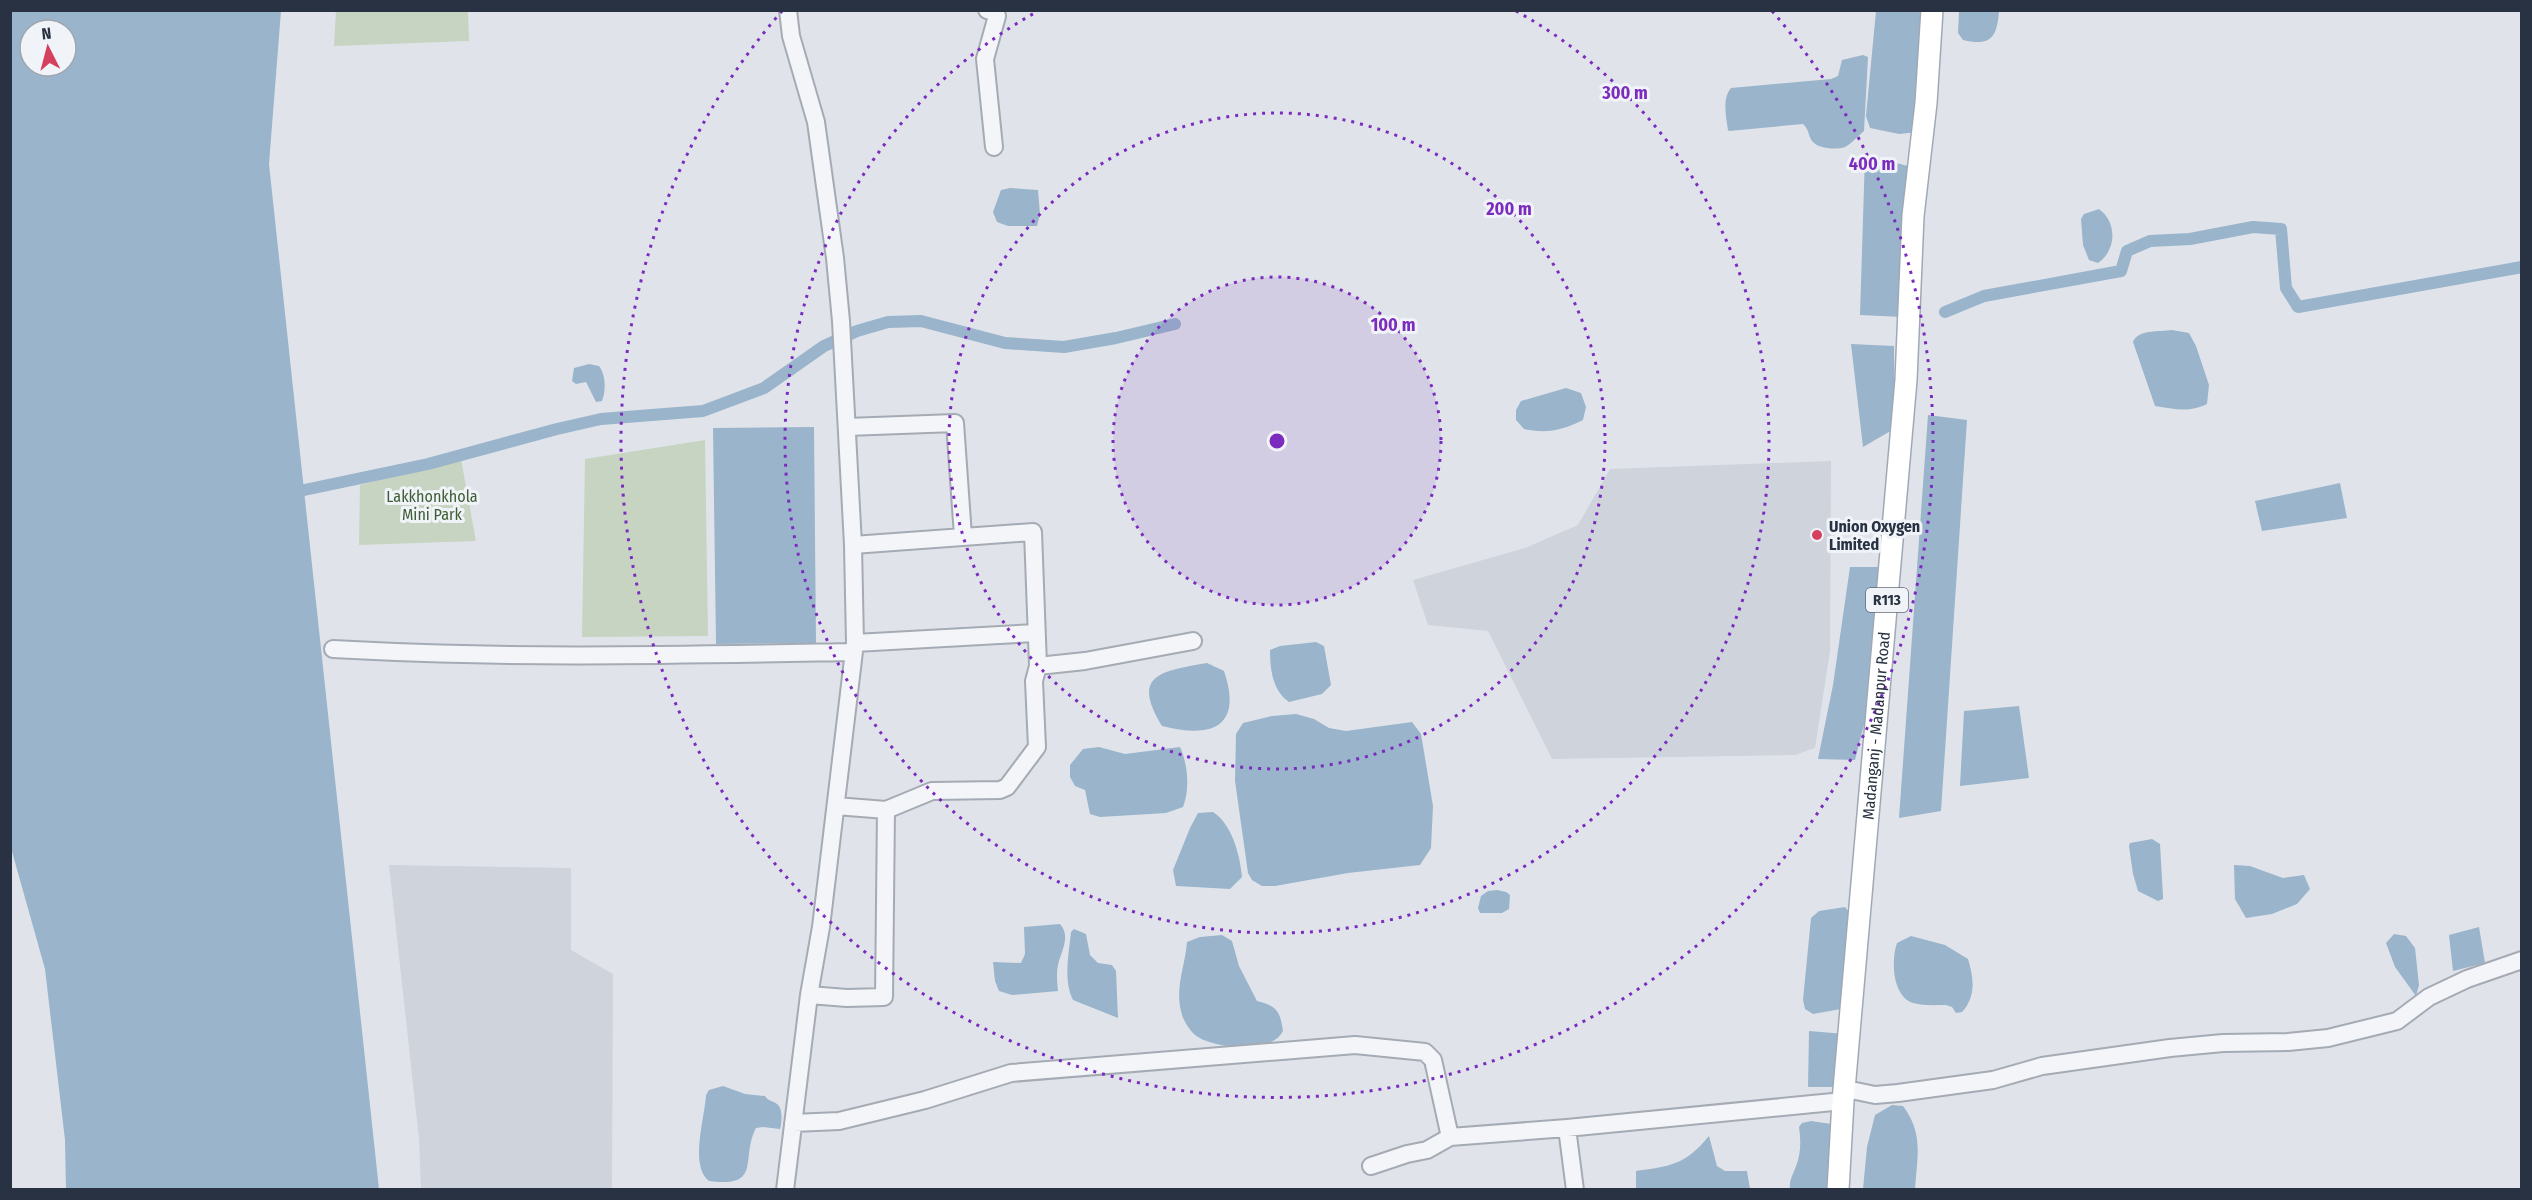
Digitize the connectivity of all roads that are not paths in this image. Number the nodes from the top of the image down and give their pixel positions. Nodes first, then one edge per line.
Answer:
1 (788, 10) edge
2 (987, 10) edge
3 (1932, 10) edge
4 (994, 147) dead end
5 (847, 427) junction
6 (963, 536) junction
7 (853, 545) junction
8 (1036, 633) junction
9 (1193, 641) dead end
10 (854, 647) junction
11 (333, 649) dead end
12 (1038, 666) junction
13 (836, 806) junction
14 (886, 810) junction
15 (2522, 960) edge
16 (809, 996) junction
17 (1844, 1095) junction
18 (793, 1123) junction
19 (1567, 1128) junction
20 (1450, 1137) junction
21 (1371, 1166) dead end
22 (785, 1190) edge
23 (1575, 1190) edge
24 (1838, 1190) edge

1 - 5 street
2 - 4 street
3 - 17 main road, Madanganj - Madanpur Road / R113
5 - 6 street
5 - 7 street
6 - 7 street
6 - 8 street
7 - 10 street
8 - 10 street
8 - 12 street
9 - 12 street
10 - 11 street
10 - 13 street
12 - 14 street
13 - 14 street
13 - 16 street
14 - 16 street
15 - 17 street
16 - 18 street
17 - 19 street
17 - 24 main road, Madanganj - Madanpur Road / R113
18 - 20 street
18 - 22 street
19 - 20 street
19 - 23 street
20 - 21 street

